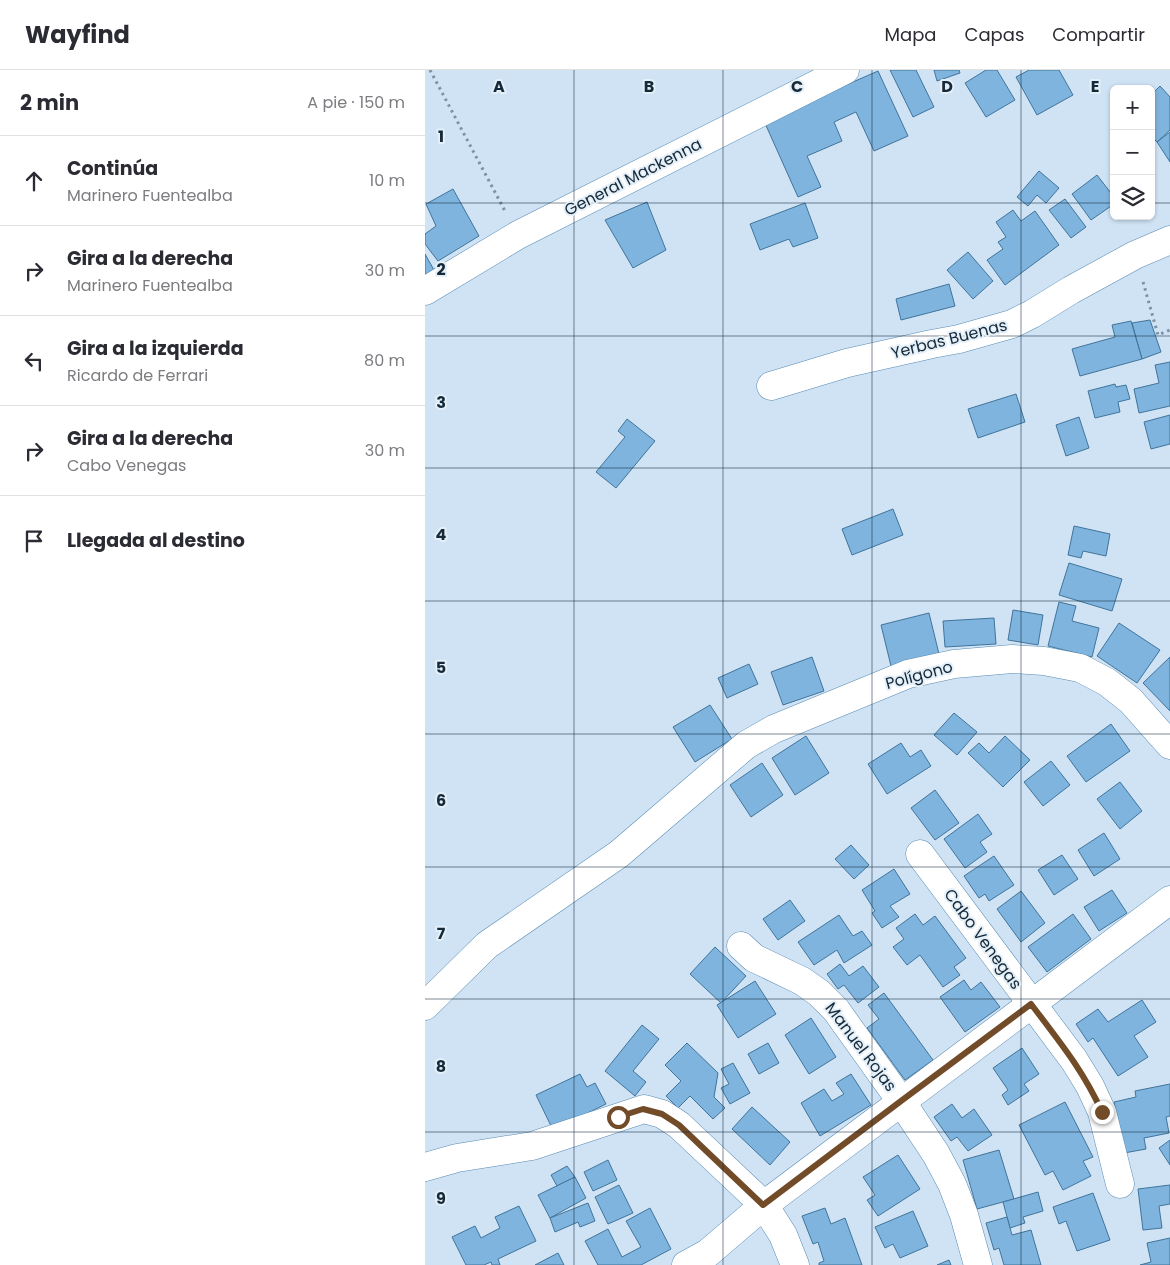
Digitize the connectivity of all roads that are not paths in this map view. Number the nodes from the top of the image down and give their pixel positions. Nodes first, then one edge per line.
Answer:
1 (845, 70) edge
2 (1170, 240) edge
3 (425, 291) edge
4 (771, 386) dead end
5 (1170, 745) edge
6 (921, 854) dead end
7 (1170, 900) edge
8 (741, 946) dead end
9 (1031, 1004) junction
10 (425, 1006) edge
11 (901, 1101) junction
12 (427, 1166) edge
13 (1120, 1184) dead end
14 (763, 1205) junction
15 (687, 1265) edge
16 (795, 1265) edge
17 (979, 1265) edge

1 - 3 street, General Mackenna
2 - 4 street, Yerbas Buenas
5 - 10 street, Polígono
6 - 9 street, Cabo Venegas
7 - 9 street
8 - 11 street, Manuel Rojas
9 - 11 street
9 - 13 street, Cabo Venegas
11 - 14 street
11 - 17 street, Manuel Rojas
12 - 14 street
14 - 15 street
14 - 16 street

